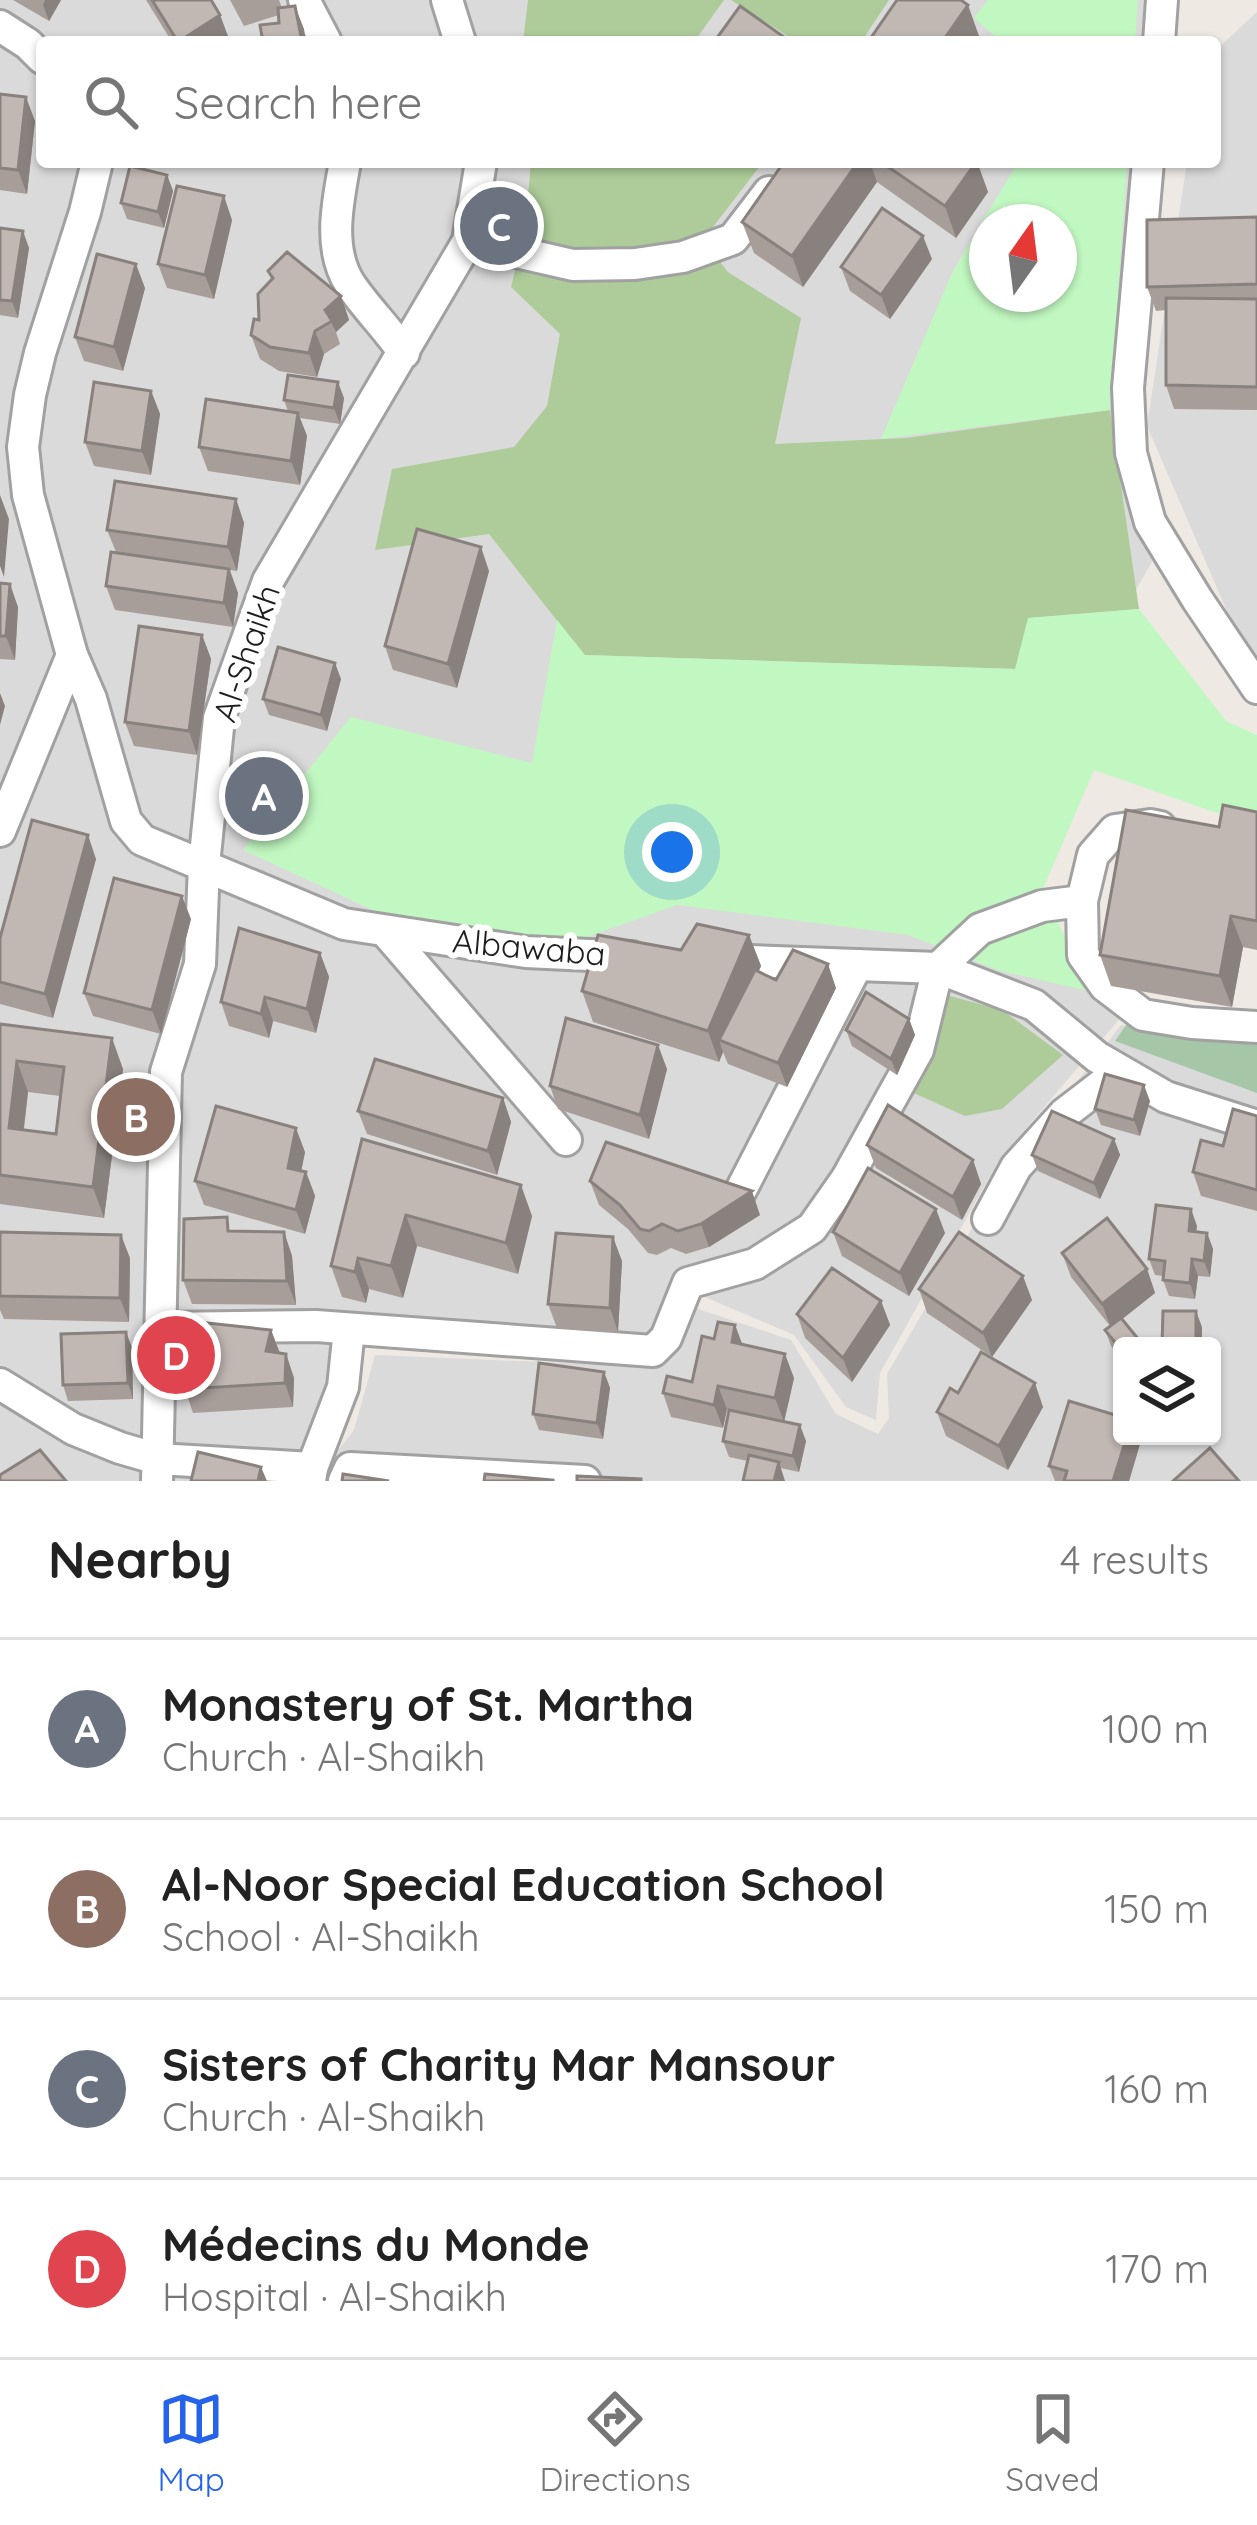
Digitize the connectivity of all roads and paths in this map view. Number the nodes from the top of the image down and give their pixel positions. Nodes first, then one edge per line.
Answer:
1 (304, 0) edge
2 (447, 0) edge
3 (1162, 0) edge
4 (0, 26) edge
5 (323, 36) edge
6 (458, 36) edge
7 (1159, 36) edge
8 (36, 52) edge
9 (96, 168) edge
10 (343, 168) edge
11 (480, 168) edge
12 (784, 168) edge
13 (1147, 168) edge
14 (468, 241) junction
15 (404, 352) junction
16 (72, 655) junction
17 (1257, 688) edge
18 (0, 831) edge
19 (1196, 836) edge
20 (204, 865) junction
21 (1082, 901) junction
22 (385, 931) junction
23 (856, 965) junction
24 (938, 968) junction
25 (1257, 1027) edge
26 (1120, 1071) junction
27 (1257, 1126) edge
28 (566, 1140) dead end
29 (740, 1192) edge
30 (988, 1220) dead end
31 (161, 1328) junction
32 (349, 1329) junction
33 (0, 1384) edge
34 (157, 1470) edge
35 (311, 1475) edge
36 (344, 1481) edge
37 (585, 1481) edge

1 - 5 street
2 - 6 street
3 - 7 street
4 - 8 street
9 - 16 street, Albawaba
10 - 15 street
11 - 14 street, Al-Shaikh
12 - 14 street
13 - 17 street
14 - 15 street, Al-Shaikh
15 - 20 street, Al-Shaikh
16 - 18 street
16 - 20 street, Albawaba
19 - 21 street
20 - 22 street, Albawaba
20 - 31 street, Al-Shaikh
21 - 24 street
21 - 25 street
22 - 23 street, Albawaba
22 - 28 street
23 - 24 street, Albawaba
23 - 29 street
24 - 26 street, Albawaba
24 - 32 street
26 - 27 street, Albawaba
26 - 30 street
31 - 32 street
31 - 34 street, Al-Shaikh
32 - 35 street
33 - 34 street
34 - 35 street
36 - 37 street

